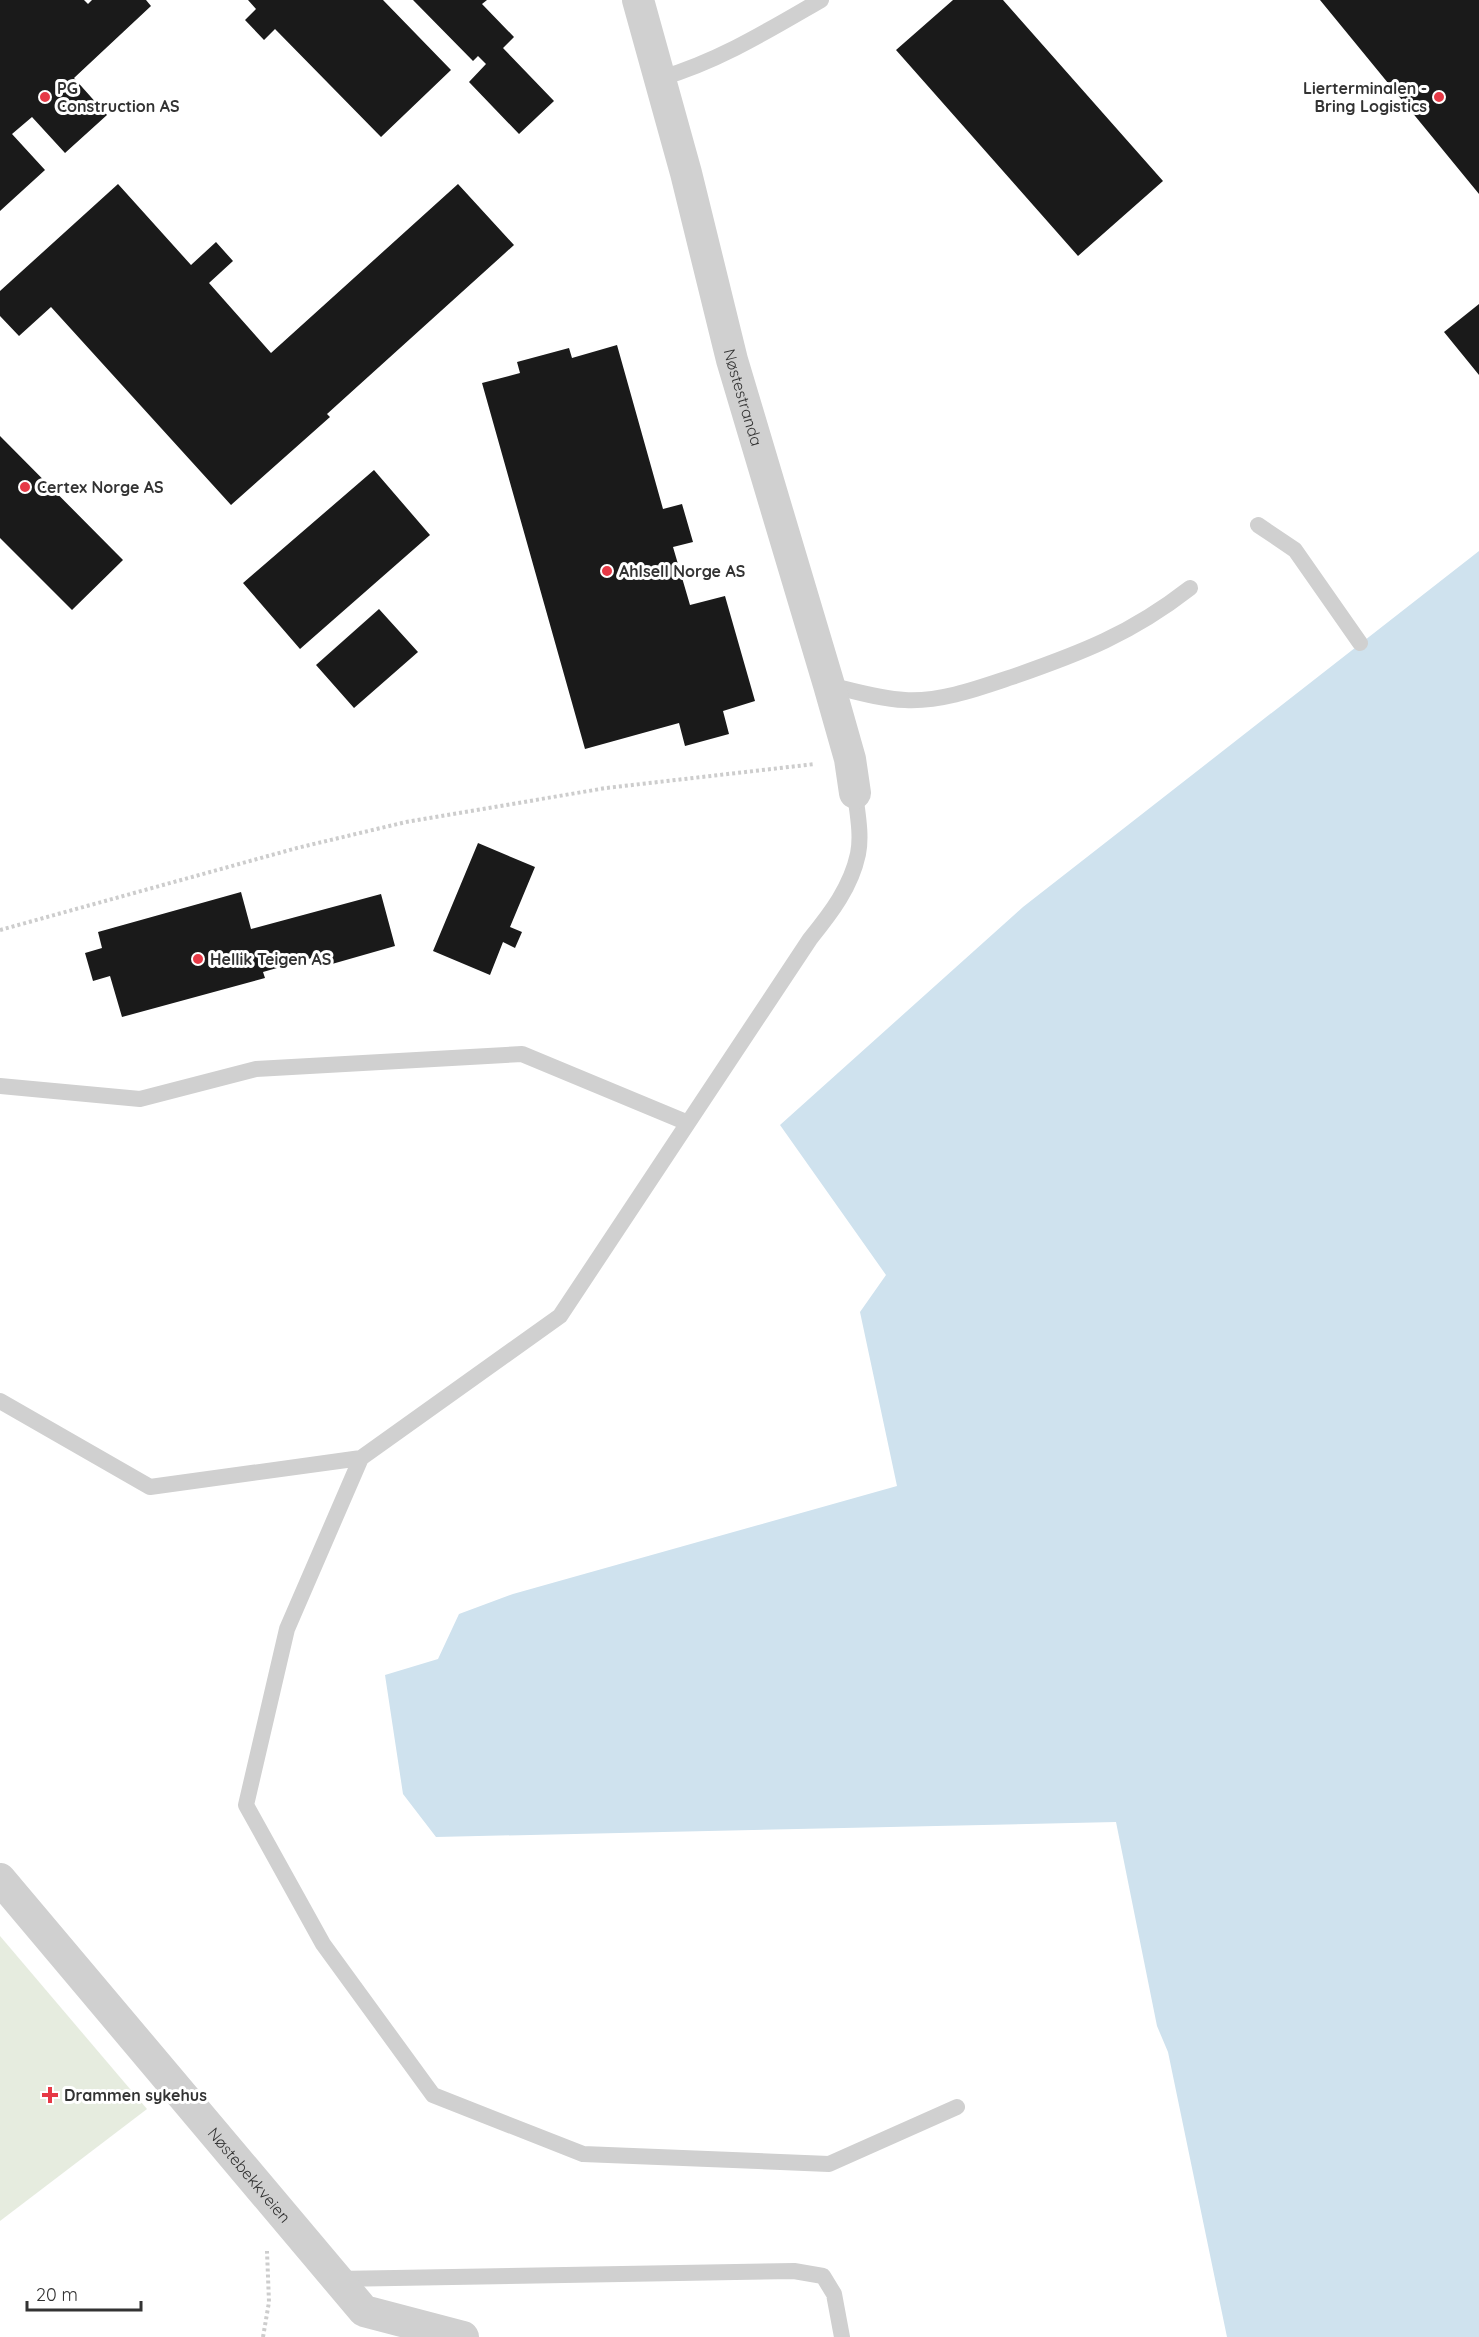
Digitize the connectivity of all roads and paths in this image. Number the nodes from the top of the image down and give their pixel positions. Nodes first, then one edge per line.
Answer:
1 (638, 0) edge
2 (821, 0) edge
3 (662, 78) junction
4 (1258, 525) dead end
5 (1190, 588) dead end
6 (1360, 644) dead end
7 (829, 685) junction
8 (850, 759) junction
9 (855, 793) joint
10 (0, 930) edge
11 (0, 1086) edge
12 (688, 1123) junction
13 (0, 1401) edge
14 (361, 1458) junction
15 (0, 1879) edge
16 (957, 2108) dead end
17 (267, 2247) dead end
18 (336, 2279) junction
19 (263, 2337) edge
20 (463, 2337) edge
21 (842, 2337) edge

1 - 3 street, Nøstestranda
2 - 3 lane
3 - 7 street, Nøstestranda
4 - 6 lane
5 - 7 lane
7 - 8 street, Nøstestranda
8 - 9 street, Nøstestranda
8 - 10 path
9 - 12 lane
11 - 12 lane
12 - 14 lane
13 - 14 lane
14 - 16 lane
15 - 18 street, Nøstebekkveien
17 - 19 path
18 - 20 street, Nøstebekkveien
18 - 21 lane

